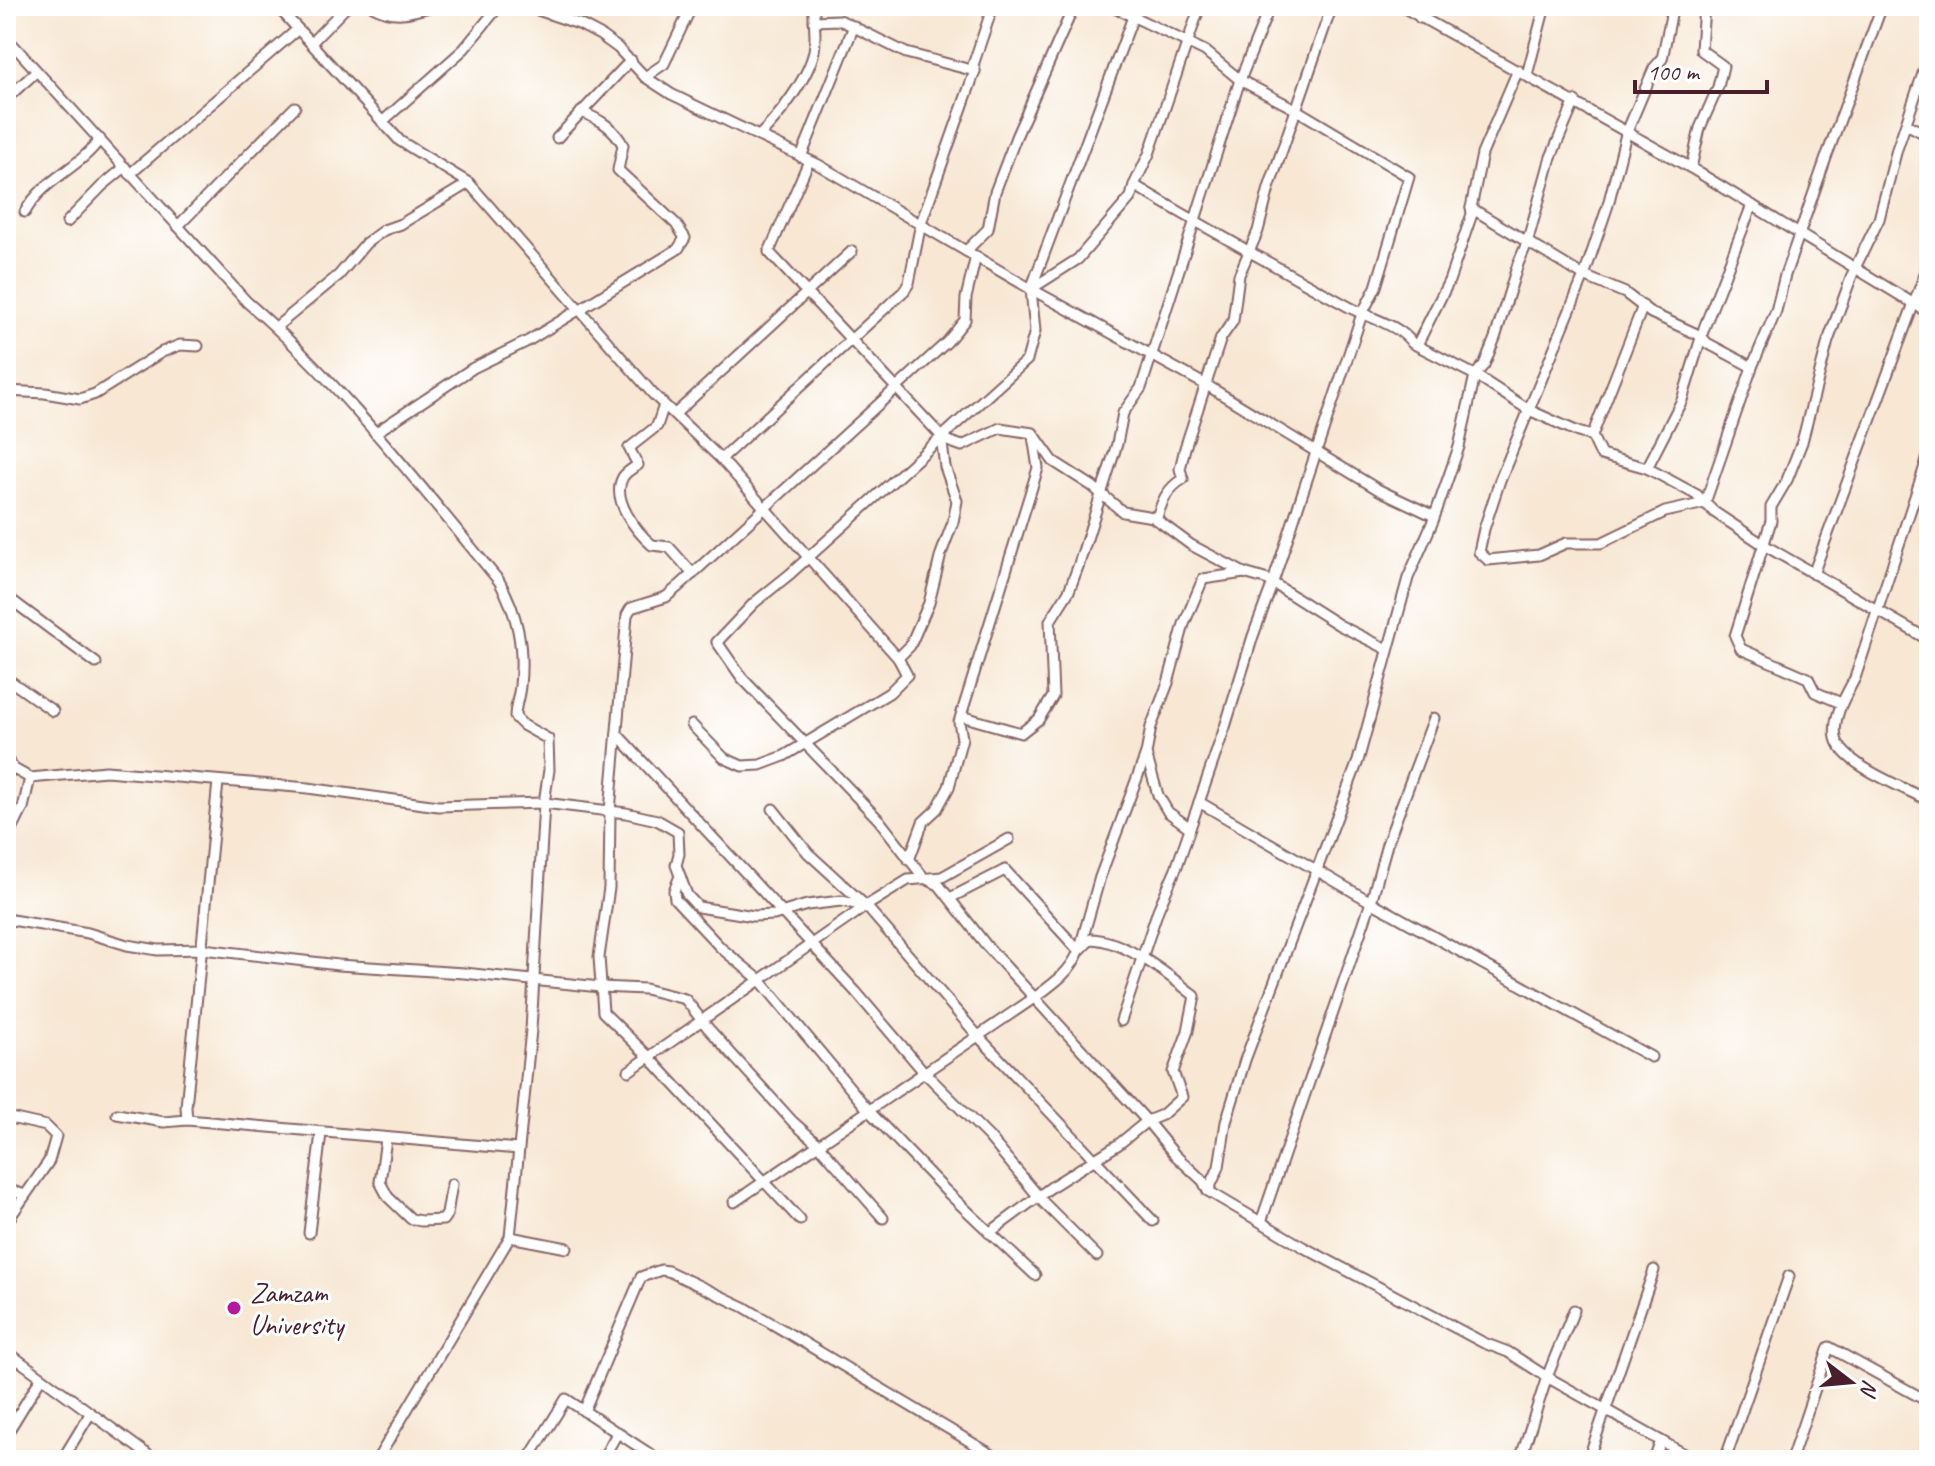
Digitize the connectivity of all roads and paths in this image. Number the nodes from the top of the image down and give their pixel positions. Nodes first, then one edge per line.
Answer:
1 (277, 6) edge
2 (347, 6) edge
3 (373, 6) edge
4 (432, 6) edge
5 (499, 6) edge
6 (526, 6) edge
7 (692, 6) edge
8 (814, 6) edge
9 (993, 6) edge
10 (1111, 6) edge
11 (1137, 6) edge
12 (1200, 6) edge
13 (1270, 6) edge
14 (1332, 6) edge
15 (1401, 6) edge
16 (1430, 6) edge
17 (1545, 6) edge
18 (1673, 6) edge
19 (1704, 6) edge
20 (1882, 6) edge
21 (1073, 7) edge
22 (1133, 17) junction
23 (1420, 18) junction
24 (814, 21) junction
25 (854, 26) junction
26 (298, 29) junction
27 (6, 37) edge
28 (311, 43) junction
29 (1187, 43) junction
30 (1929, 56) edge
31 (631, 60) junction
32 (975, 71) junction
33 (36, 72) junction
34 (1522, 72) junction
35 (645, 77) junction
36 (1240, 80) junction
37 (6, 99) edge
38 (1575, 101) junction
39 (295, 107) dead end
40 (1295, 109) junction
41 (581, 112) junction
42 (382, 122) junction
43 (1906, 124) junction
44 (1626, 134) junction
45 (759, 136) junction
46 (1929, 136) edge
47 (557, 138) dead end
48 (100, 139) junction
49 (805, 159) junction
50 (1691, 168) junction
51 (128, 170) junction
52 (469, 183) junction
53 (1134, 185) junction
54 (1752, 205) junction
55 (1471, 208) junction
56 (25, 212) dead end
57 (67, 222) dead end
58 (1195, 222) junction
59 (921, 223) junction
60 (178, 226) junction
61 (1800, 235) junction
62 (1527, 243) junction
63 (852, 251) dead end
64 (966, 251) junction
65 (1249, 252) junction
66 (976, 256) junction
67 (1929, 263) edge
68 (1854, 270) junction
69 (1584, 276) junction
70 (1031, 289) junction
71 (808, 293) junction
72 (1915, 305) junction
73 (1643, 306) junction
74 (579, 310) junction
75 (1929, 313) edge
76 (1362, 314) junction
77 (276, 327) junction
78 (1701, 336) junction
79 (851, 341) junction
80 (1417, 345) junction
81 (198, 346) dead end
82 (1152, 354) junction
83 (1752, 367) junction
84 (1475, 375) junction
85 (1208, 386) junction
86 (895, 390) junction
87 (6, 391) edge
88 (664, 405) junction
89 (1529, 410) junction
90 (675, 414) junction
91 (375, 433) junction
92 (1033, 433) junction
93 (941, 436) junction
94 (1592, 436) junction
95 (1317, 454) junction
96 (1929, 454) edge
97 (721, 459) junction
98 (1647, 468) junction
99 (1101, 493) junction
100 (1705, 503) junction
101 (764, 509) junction
102 (1434, 516) junction
103 (1156, 520) junction
104 (1764, 545) junction
105 (809, 556) junction
106 (1244, 573) junction
107 (693, 574) junction
108 (1813, 574) junction
109 (1272, 585) junction
110 (6, 596) edge
111 (1876, 611) junction
112 (1929, 640) edge
113 (1387, 649) junction
114 (898, 658) junction
115 (96, 663) dead end
116 (6, 678) edge
117 (1841, 703) junction
118 (53, 711) dead end
119 (961, 716) junction
120 (1434, 718) dead end
121 (692, 725) dead end
122 (617, 734) junction
123 (805, 742) junction
124 (1146, 754) junction
125 (6, 758) edge
126 (30, 778) junction
127 (218, 782) junction
128 (1929, 801) edge
129 (1199, 802) junction
130 (544, 803) junction
131 (773, 809) dead end
132 (610, 811) junction
133 (6, 825) edge
134 (1190, 828) junction
135 (1009, 839) dead end
136 (909, 860) junction
137 (1317, 871) junction
138 (680, 876) junction
139 (924, 878) junction
140 (950, 898) junction
141 (1371, 902) junction
142 (866, 906) junction
143 (781, 913) junction
144 (6, 919) edge
145 (810, 945) junction
146 (203, 949) junction
147 (1079, 951) junction
148 (1142, 957) junction
149 (760, 980) junction
150 (533, 981) junction
151 (600, 987) junction
152 (1034, 998) junction
153 (701, 1020) junction
154 (1121, 1021) dead end
155 (978, 1036) junction
156 (649, 1057) junction
157 (1651, 1057) dead end
158 (629, 1071) dead end
159 (924, 1072) junction
160 (870, 1112) junction
161 (117, 1114) dead end
162 (6, 1117) edge
163 (187, 1120) junction
164 (1147, 1121) junction
165 (321, 1133) junction
166 (386, 1139) junction
167 (818, 1144) junction
168 (518, 1149) junction
169 (1094, 1158) junction
170 (762, 1181) junction
171 (452, 1184) dead end
172 (6, 1189) edge
173 (1208, 1191) junction
174 (25, 1195) junction
175 (1039, 1197) junction
176 (734, 1202) dead end
177 (883, 1218) dead end
178 (800, 1220) dead end
179 (1153, 1221) dead end
180 (1261, 1222) junction
181 (6, 1223) edge
182 (309, 1233) dead end
183 (989, 1233) junction
184 (510, 1237) junction
185 (567, 1248) dead end
186 (1097, 1256) dead end
187 (1654, 1270) dead end
188 (1035, 1275) dead end
189 (1789, 1276) dead end
190 (1574, 1310) dead end
191 (6, 1351) edge
192 (1547, 1377) junction
193 (41, 1378) junction
194 (1929, 1402) edge
195 (584, 1411) junction
196 (1605, 1411) junction
197 (90, 1414) junction
198 (618, 1432) junction
199 (6, 1435) edge
200 (1661, 1441) junction
201 (1929, 1454) edge
202 (641, 1456) edge
203 (144, 1457) edge
204 (62, 1460) edge
205 (155, 1460) edge
206 (377, 1460) edge
207 (528, 1460) edge
208 (602, 1460) edge
209 (659, 1460) edge
210 (1001, 1460) edge
211 (1520, 1460) edge
212 (1588, 1460) edge
213 (1654, 1460) edge
214 (1695, 1460) edge
215 (1725, 1460) edge
216 (1791, 1460) edge
217 (1927, 1460) edge

1 - 26 street
2 - 28 street
3 - 4 street
5 - 42 street
6 - 31 street
7 - 35 street
8 - 24 street
9 - 32 street
10 - 22 street
11 - 22 street
12 - 29 street
13 - 36 street
14 - 40 street
15 - 23 street
16 - 23 street
17 - 34 street
18 - 44 street
19 - 50 street
20 - 61 street
21 - 64 street
22 - 29 street
22 - 70 street
23 - 34 street
24 - 25 street
24 - 45 street
25 - 32 street
25 - 49 street
26 - 28 street
26 - 51 street
27 - 33 street
28 - 42 street
29 - 36 street
29 - 53 street
30 - 43 street
31 - 35 street
31 - 41 street
32 - 59 street
33 - 37 street
33 - 48 street
34 - 38 street
34 - 55 street
35 - 45 street
36 - 40 street
36 - 58 street
38 - 44 street
38 - 62 street
39 - 60 street
40 - 65 street
40 - 76 street
41 - 47 street
41 - 74 street
42 - 52 street
43 - 46 street
43 - 68 street
44 - 50 street
44 - 69 street
45 - 49 street
48 - 51 street
48 - 56 street
49 - 59 street
49 - 71 street
50 - 54 street
51 - 57 street
51 - 60 street
52 - 74 street
52 - 77 street
53 - 58 street
53 - 70 street
54 - 61 street
54 - 78 street
55 - 62 street
55 - 80 street
58 - 65 street
58 - 82 street
59 - 64 street
59 - 79 street
60 - 77 street
61 - 68 street
61 - 83 street
62 - 69 street
62 - 84 street
63 - 71 street
64 - 66 street
65 - 76 street
65 - 85 street
66 - 70 street
66 - 86 street
67 - 72 street
68 - 72 street
68 - 104 street
69 - 73 street
69 - 89 street
70 - 82 street
70 - 93 street
71 - 79 street
71 - 90 street
72 - 75 street
72 - 108 street
73 - 78 street
73 - 94 street
74 - 88 street
74 - 91 street
76 - 80 street
76 - 95 street
77 - 91 street
78 - 83 street
78 - 98 street
79 - 86 street
79 - 97 street
80 - 84 street
81 - 87 street
82 - 85 street
82 - 99 street
83 - 100 street
84 - 89 street
84 - 102 street
85 - 95 street
85 - 103 street
86 - 93 street
86 - 101 street
88 - 90 street
88 - 107 street
89 - 94 street
89 - 100 street
90 - 97 street
91 - 130 street
92 - 93 street
92 - 99 street
92 - 119 street
93 - 105 street
93 - 114 street
94 - 98 street
95 - 102 street
95 - 109 street
96 - 111 street
97 - 101 street
98 - 100 street
99 - 103 street
99 - 119 street
100 - 104 street
101 - 105 street
101 - 107 street
102 - 113 street
103 - 106 street
104 - 108 street
104 - 117 street
105 - 114 street
105 - 123 street
106 - 109 street
106 - 124 street
107 - 122 street
108 - 111 street
109 - 113 street
109 - 129 street
110 - 115 street
111 - 112 street
111 - 117 street
113 - 137 street
114 - 123 street
116 - 118 street
117 - 128 street
119 - 136 street
120 - 141 street
121 - 123 street
122 - 132 street
122 - 143 street
123 - 136 street
124 - 134 street
124 - 147 street
125 - 126 street
126 - 127 street
126 - 133 street
127 - 130 street
127 - 146 street
129 - 134 street
129 - 137 street
130 - 132 street
130 - 150 street
131 - 142 street
132 - 138 street
132 - 151 street
134 - 148 street
135 - 139 street
136 - 139 street
137 - 141 street
137 - 173 street
138 - 143 street
138 - 149 street
139 - 140 street
139 - 142 street
140 - 147 street
140 - 152 street
141 - 157 street
141 - 180 street
142 - 143 street
142 - 145 street
142 - 155 street
143 - 145 street
144 - 146 street
145 - 149 street
145 - 159 street
146 - 150 street
146 - 163 street
147 - 148 street
147 - 152 street
148 - 154 street
148 - 164 street
149 - 153 street
149 - 160 street
150 - 151 street
150 - 168 street
151 - 153 street
151 - 156 street
152 - 155 street
152 - 164 street
153 - 156 street
153 - 167 street
155 - 159 street
155 - 169 street
156 - 158 street
156 - 170 street
159 - 160 street
159 - 175 street
160 - 167 street
160 - 183 street
161 - 163 street
162 - 174 street
163 - 165 street
164 - 169 street
164 - 173 street
165 - 166 street
165 - 182 street
166 - 168 street
166 - 171 street
167 - 170 street
167 - 177 street
168 - 184 street
169 - 175 street
169 - 179 street
170 - 176 street
170 - 178 street
172 - 174 street
173 - 180 street
174 - 181 street
175 - 183 street
175 - 186 street
180 - 192 street
183 - 188 street
184 - 185 street
184 - 206 street
187 - 196 street
189 - 215 street
190 - 192 street
191 - 193 street
192 - 196 street
192 - 211 street
193 - 197 street
193 - 199 street
194 - 216 street
195 - 198 street
195 - 207 street
195 - 210 street
196 - 200 street
196 - 212 street
197 - 203 street
197 - 204 street
198 - 202 street
198 - 208 street
200 - 213 street
200 - 214 street
201 - 217 street
202 - 209 street
203 - 205 street

